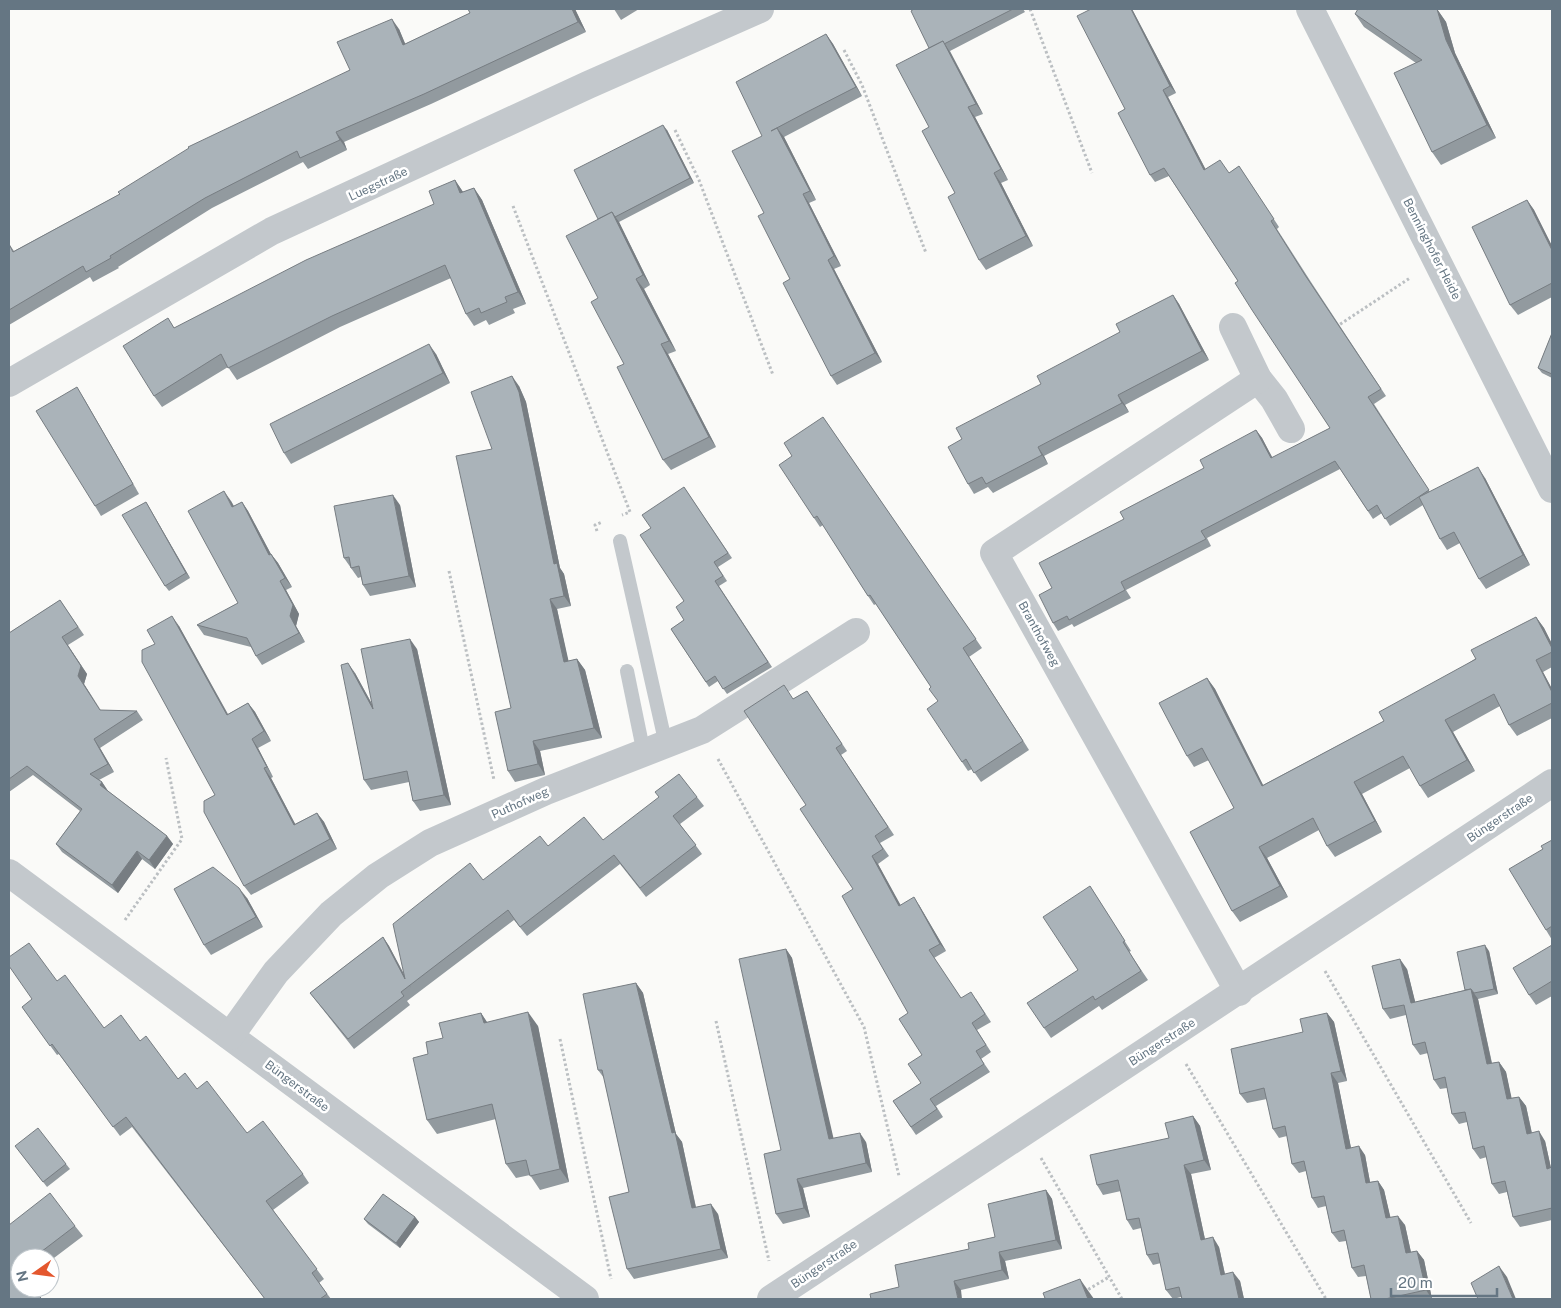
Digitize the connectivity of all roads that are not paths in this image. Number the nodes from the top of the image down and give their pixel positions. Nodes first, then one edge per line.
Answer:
1 (760, 9) edge
2 (1310, 9) edge
3 (1233, 327) dead end
4 (1258, 379) junction
5 (9, 383) edge
6 (1291, 429) dead end
7 (1552, 490) edge
8 (620, 541) dead end
9 (856, 632) dead end
10 (627, 671) dead end
11 (655, 750) junction
12 (1552, 783) edge
13 (9, 873) edge
14 (1239, 992) junction
15 (230, 1036) junction
16 (774, 1298) edge
17 (585, 1299) edge

1 - 5 street, Luegstraße
2 - 7 street, Benninghofer Heide
3 - 4 street
4 - 6 street
4 - 14 street, Branthofweg
8 - 11 lane
9 - 11 street, Puthofweg
10 - 11 lane
11 - 15 street, Puthofweg
12 - 14 street, Büngerstraße
13 - 15 street, Büngerstraße
14 - 16 street, Büngerstraße
15 - 17 street, Büngerstraße

